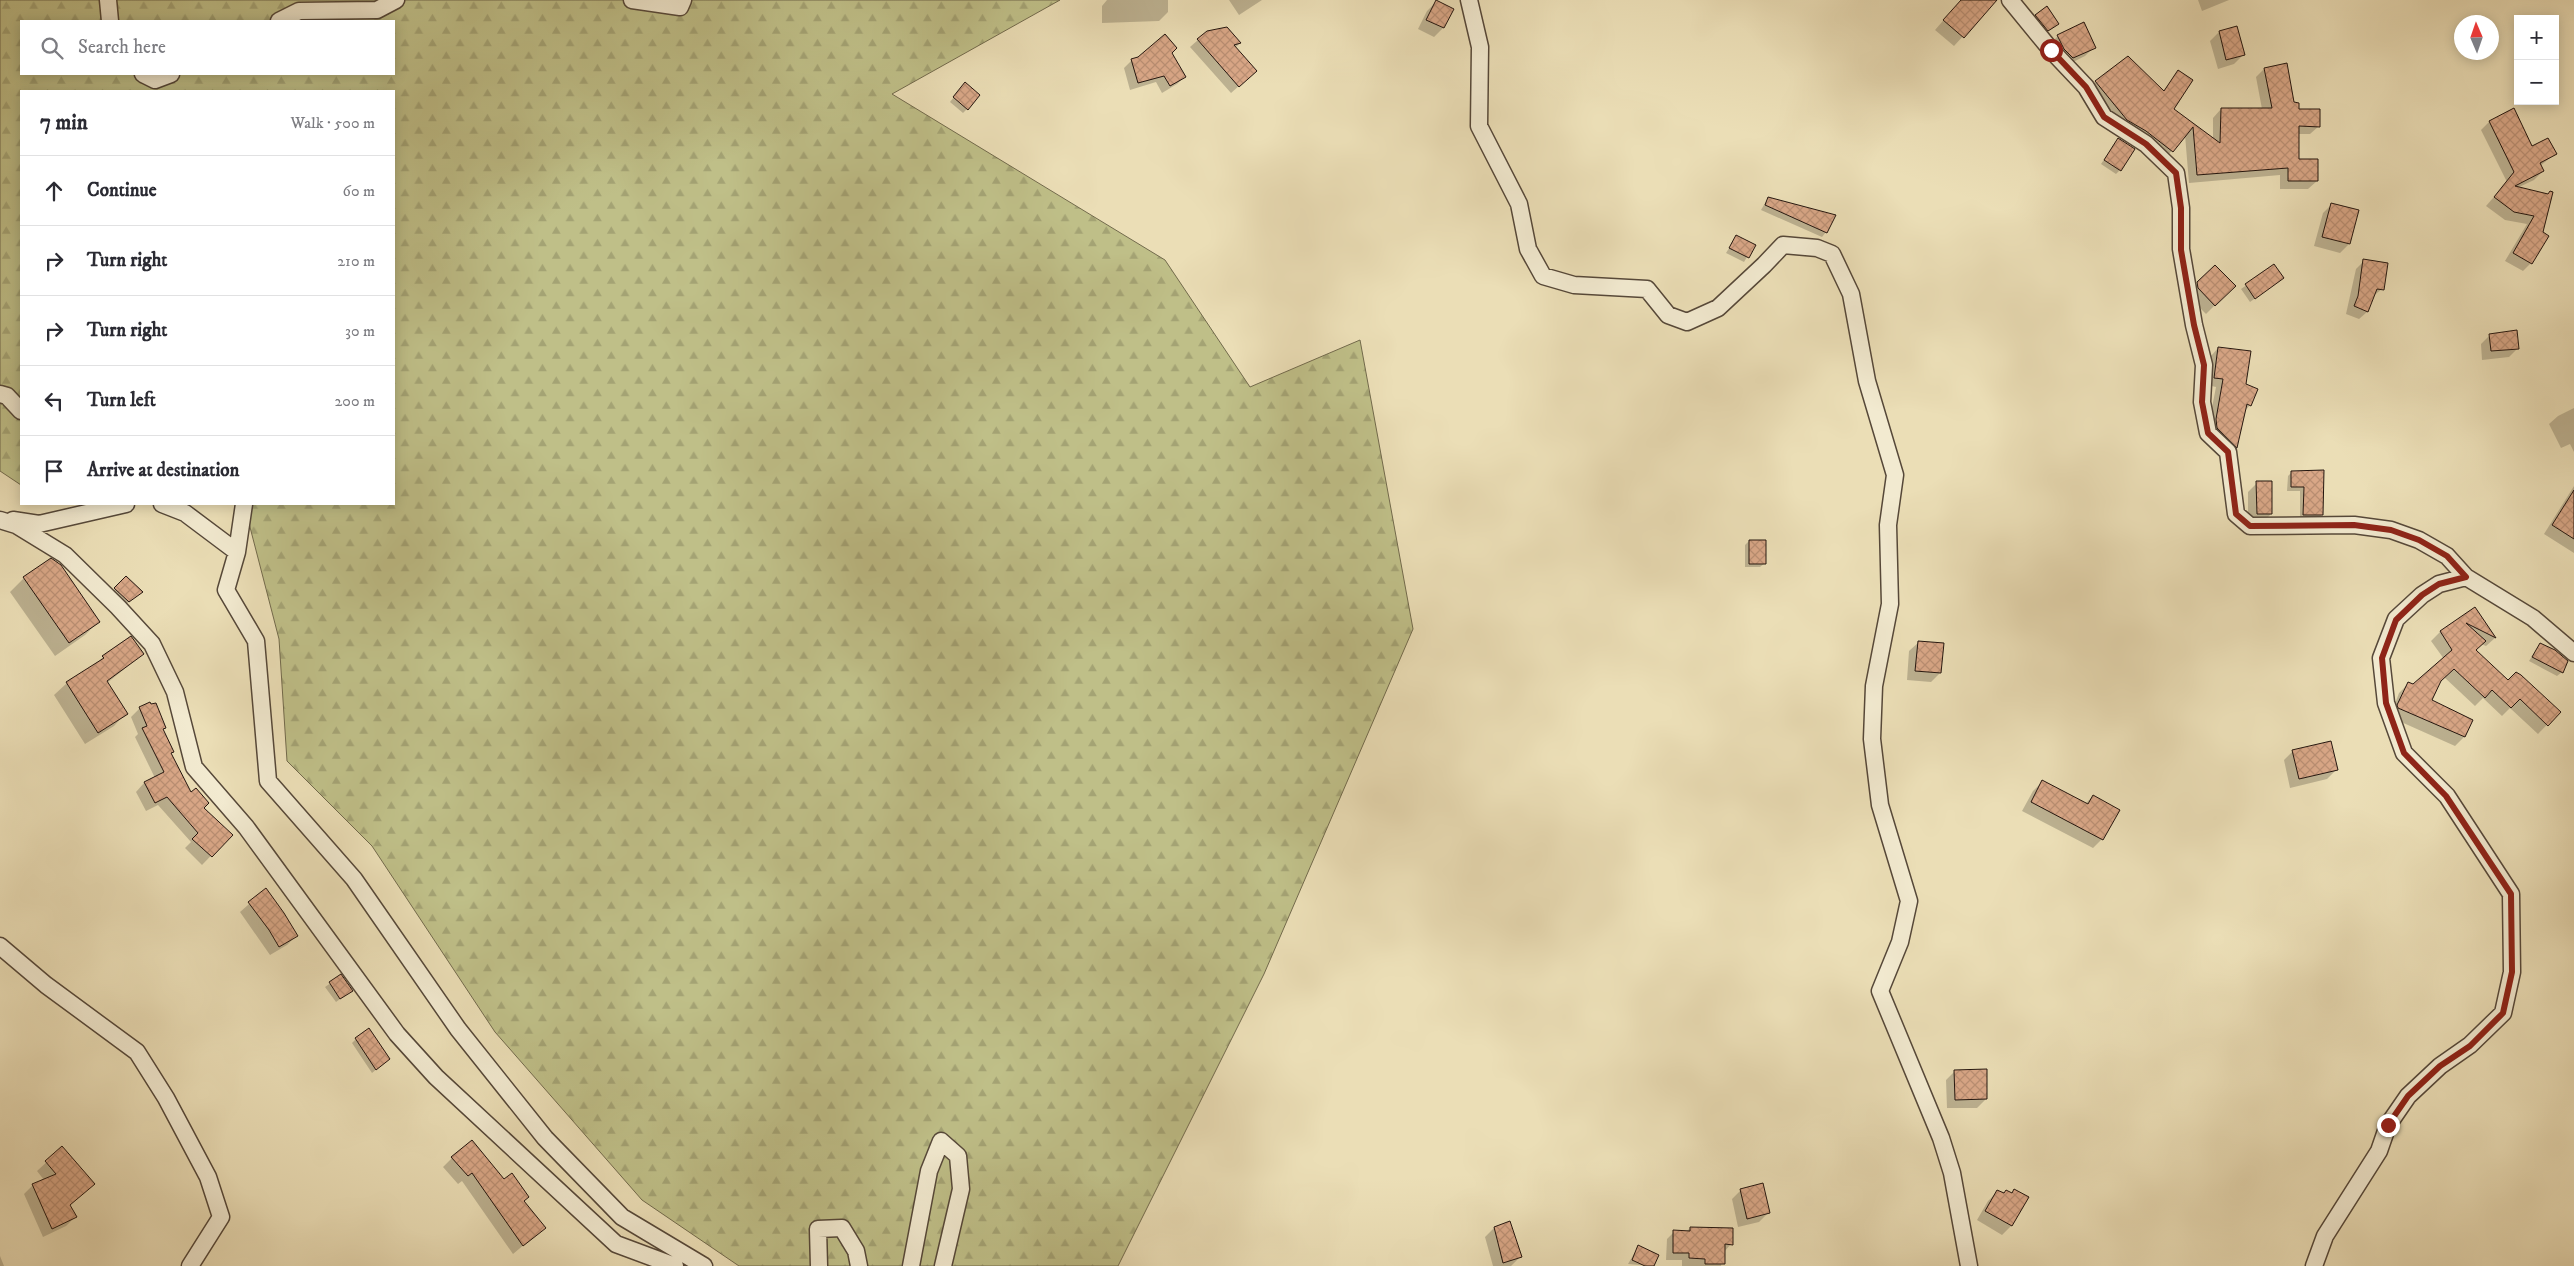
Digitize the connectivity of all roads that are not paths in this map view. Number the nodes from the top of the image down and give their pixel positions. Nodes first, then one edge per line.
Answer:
1 (108, 0) edge
2 (396, 0) edge
3 (632, 0) edge
4 (684, 0) edge
5 (1468, 0) edge
6 (2010, 0) edge
7 (110, 20) edge
8 (281, 20) edge
9 (145, 75) edge
10 (168, 75) edge
11 (0, 394) edge
12 (20, 410) edge
13 (122, 505) edge
14 (165, 505) edge
15 (244, 505) edge
16 (0, 519) edge
17 (237, 552) junction
18 (2466, 577) junction
19 (2574, 653) edge
20 (0, 946) edge
21 (190, 1266) edge
22 (675, 1266) edge
23 (704, 1266) edge
24 (819, 1266) edge
25 (858, 1266) edge
26 (911, 1266) edge
27 (943, 1266) edge
28 (1969, 1266) edge
29 (2314, 1266) edge

1 - 7 street
2 - 8 street
3 - 4 street
5 - 28 street
6 - 18 street
9 - 10 street
11 - 12 street
13 - 16 street
14 - 17 street
15 - 17 street
16 - 22 street
17 - 23 street
18 - 19 street
18 - 29 street
20 - 21 street
24 - 25 street
26 - 27 street

